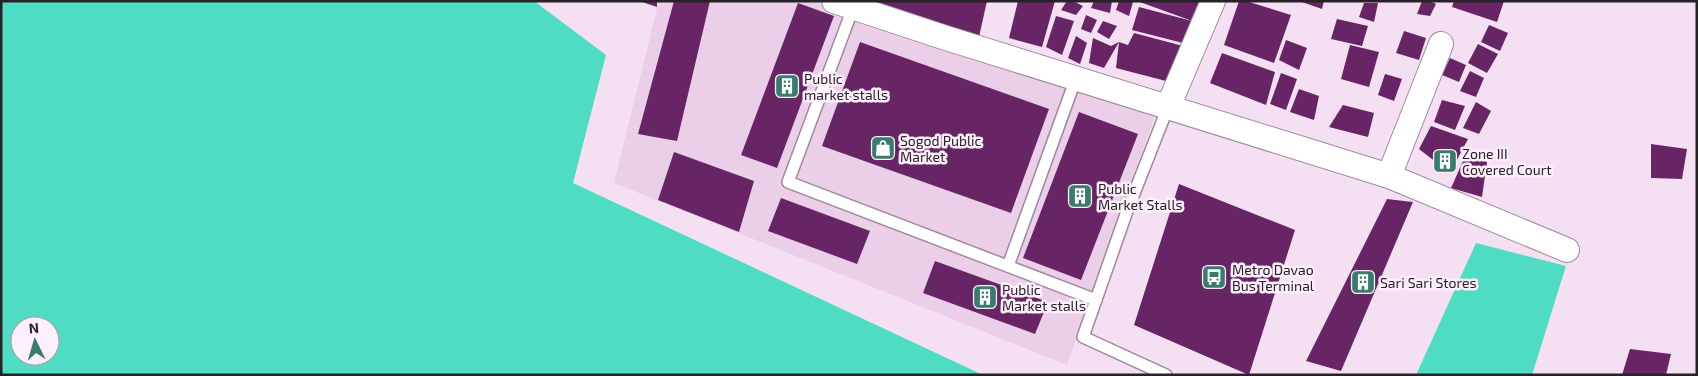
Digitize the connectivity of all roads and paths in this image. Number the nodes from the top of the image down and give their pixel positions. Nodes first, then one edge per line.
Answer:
1 (1213, 1) edge
2 (843, 4) edge
3 (1441, 44) dead end
4 (1076, 78) junction
5 (1168, 107) junction
6 (1389, 176) junction
7 (1567, 250) dead end
8 (1008, 266) junction
9 (1096, 300) junction
10 (1166, 375) edge

1 - 5 street
2 - 4 street
2 - 8 lane
3 - 6 street
4 - 5 street
4 - 8 lane
5 - 6 street
5 - 9 lane
6 - 7 street
8 - 9 lane
9 - 10 lane

